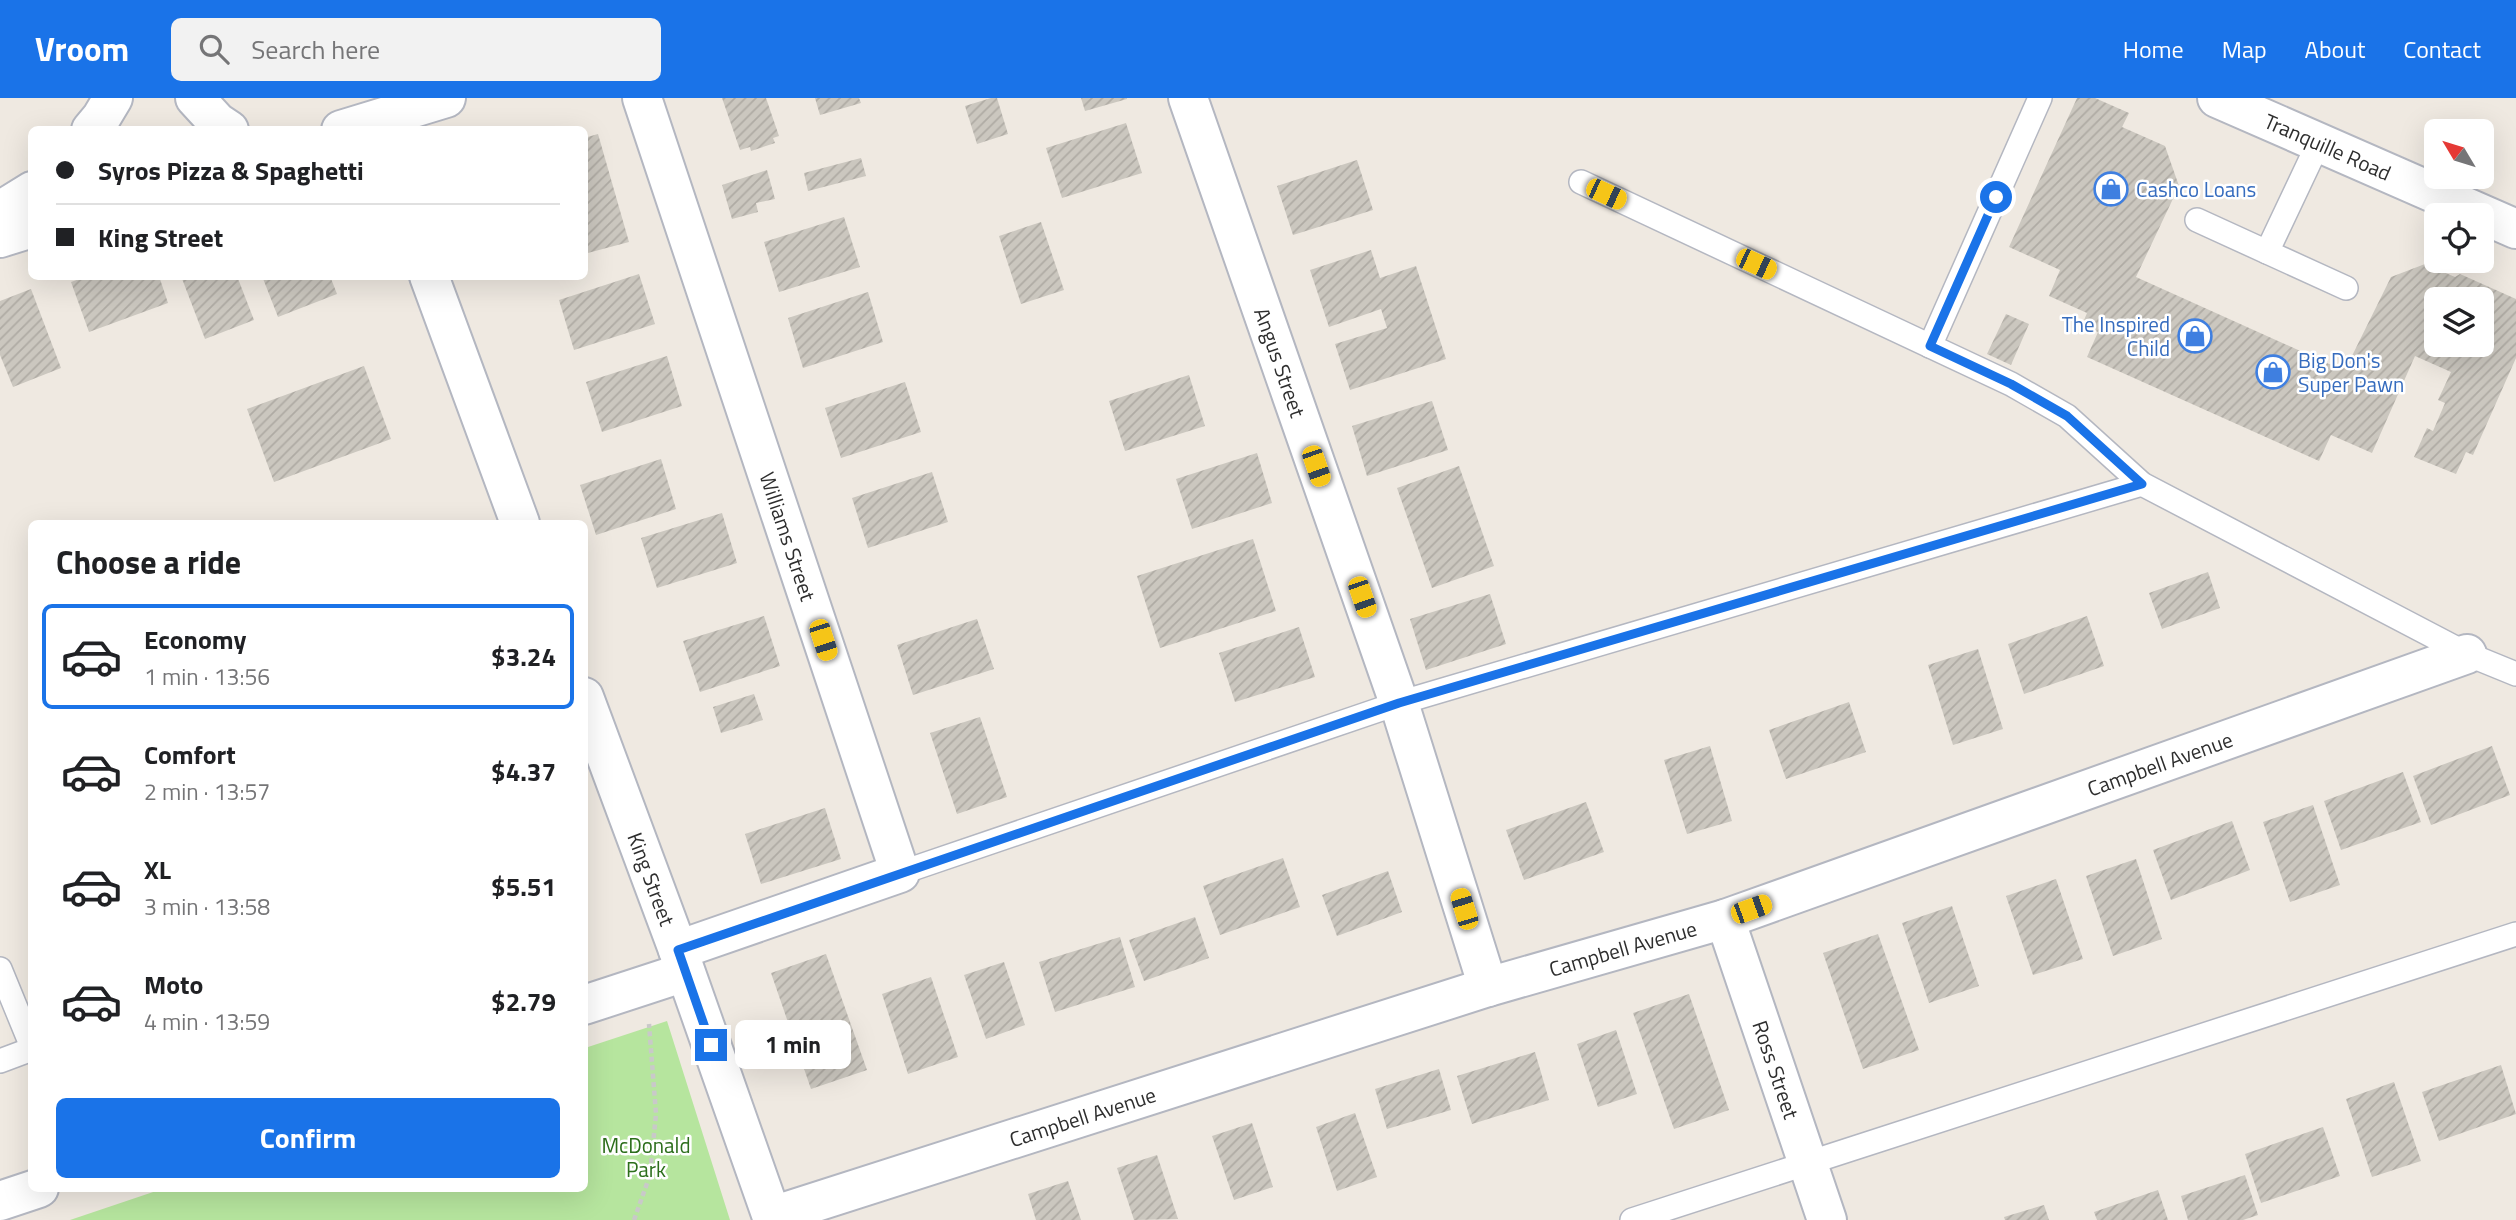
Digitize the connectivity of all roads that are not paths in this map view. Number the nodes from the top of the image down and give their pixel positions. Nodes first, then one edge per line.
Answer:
1 (113, 98) edge
2 (195, 98) edge
3 (446, 98) edge
4 (642, 98) edge
5 (1188, 98) edge
6 (2040, 98) edge
7 (2217, 98) edge
8 (2260, 107) edge
9 (94, 126) edge
10 (223, 126) edge
11 (365, 126) edge
12 (2319, 142) junction
13 (1581, 182) dead end
14 (28, 194) edge
15 (0, 211) edge
16 (2197, 220) dead end
17 (28, 229) edge
18 (2516, 229) edge
19 (0, 238) edge
20 (2267, 252) junction
21 (430, 280) edge
22 (2346, 288) dead end
23 (1930, 346) junction
24 (2142, 484) junction
25 (519, 520) edge
26 (2467, 653) junction
27 (2516, 674) edge
28 (1399, 703) junction
29 (588, 708) edge
30 (900, 873) junction
31 (1725, 919) junction
32 (2516, 934) edge
33 (681, 961) junction
34 (0, 969) edge
35 (1488, 987) junction
36 (588, 1004) edge
37 (28, 1038) edge
38 (28, 1050) edge
39 (0, 1061) edge
40 (1808, 1164) junction
41 (28, 1192) edge
42 (0, 1201) edge
43 (772, 1218) edge
44 (1632, 1220) edge
45 (1827, 1220) edge

1 - 9 street
2 - 10 street
3 - 11 street
4 - 30 street, Williams Street
5 - 28 street, Angus Street
6 - 23 lane
7 - 8 street, Tranquille Road
8 - 12 street, Tranquille Road
12 - 18 street, Tranquille Road
12 - 20 lane
13 - 23 lane
14 - 15 street
16 - 20 lane
17 - 19 street
20 - 22 lane
21 - 25 street
23 - 24 lane
24 - 26 lane
24 - 28 lane
26 - 27 lane
26 - 31 street, Campbell Avenue
28 - 30 lane
28 - 35 street, Angus Street
29 - 33 street, King Street
30 - 33 street
31 - 35 street, Campbell Avenue
31 - 40 street, Ross Street
32 - 40 lane
33 - 36 street
33 - 43 street, King Street
34 - 37 lane
35 - 43 street, Campbell Avenue
38 - 39 lane
40 - 44 lane
40 - 45 street, Ross Street
41 - 42 street

